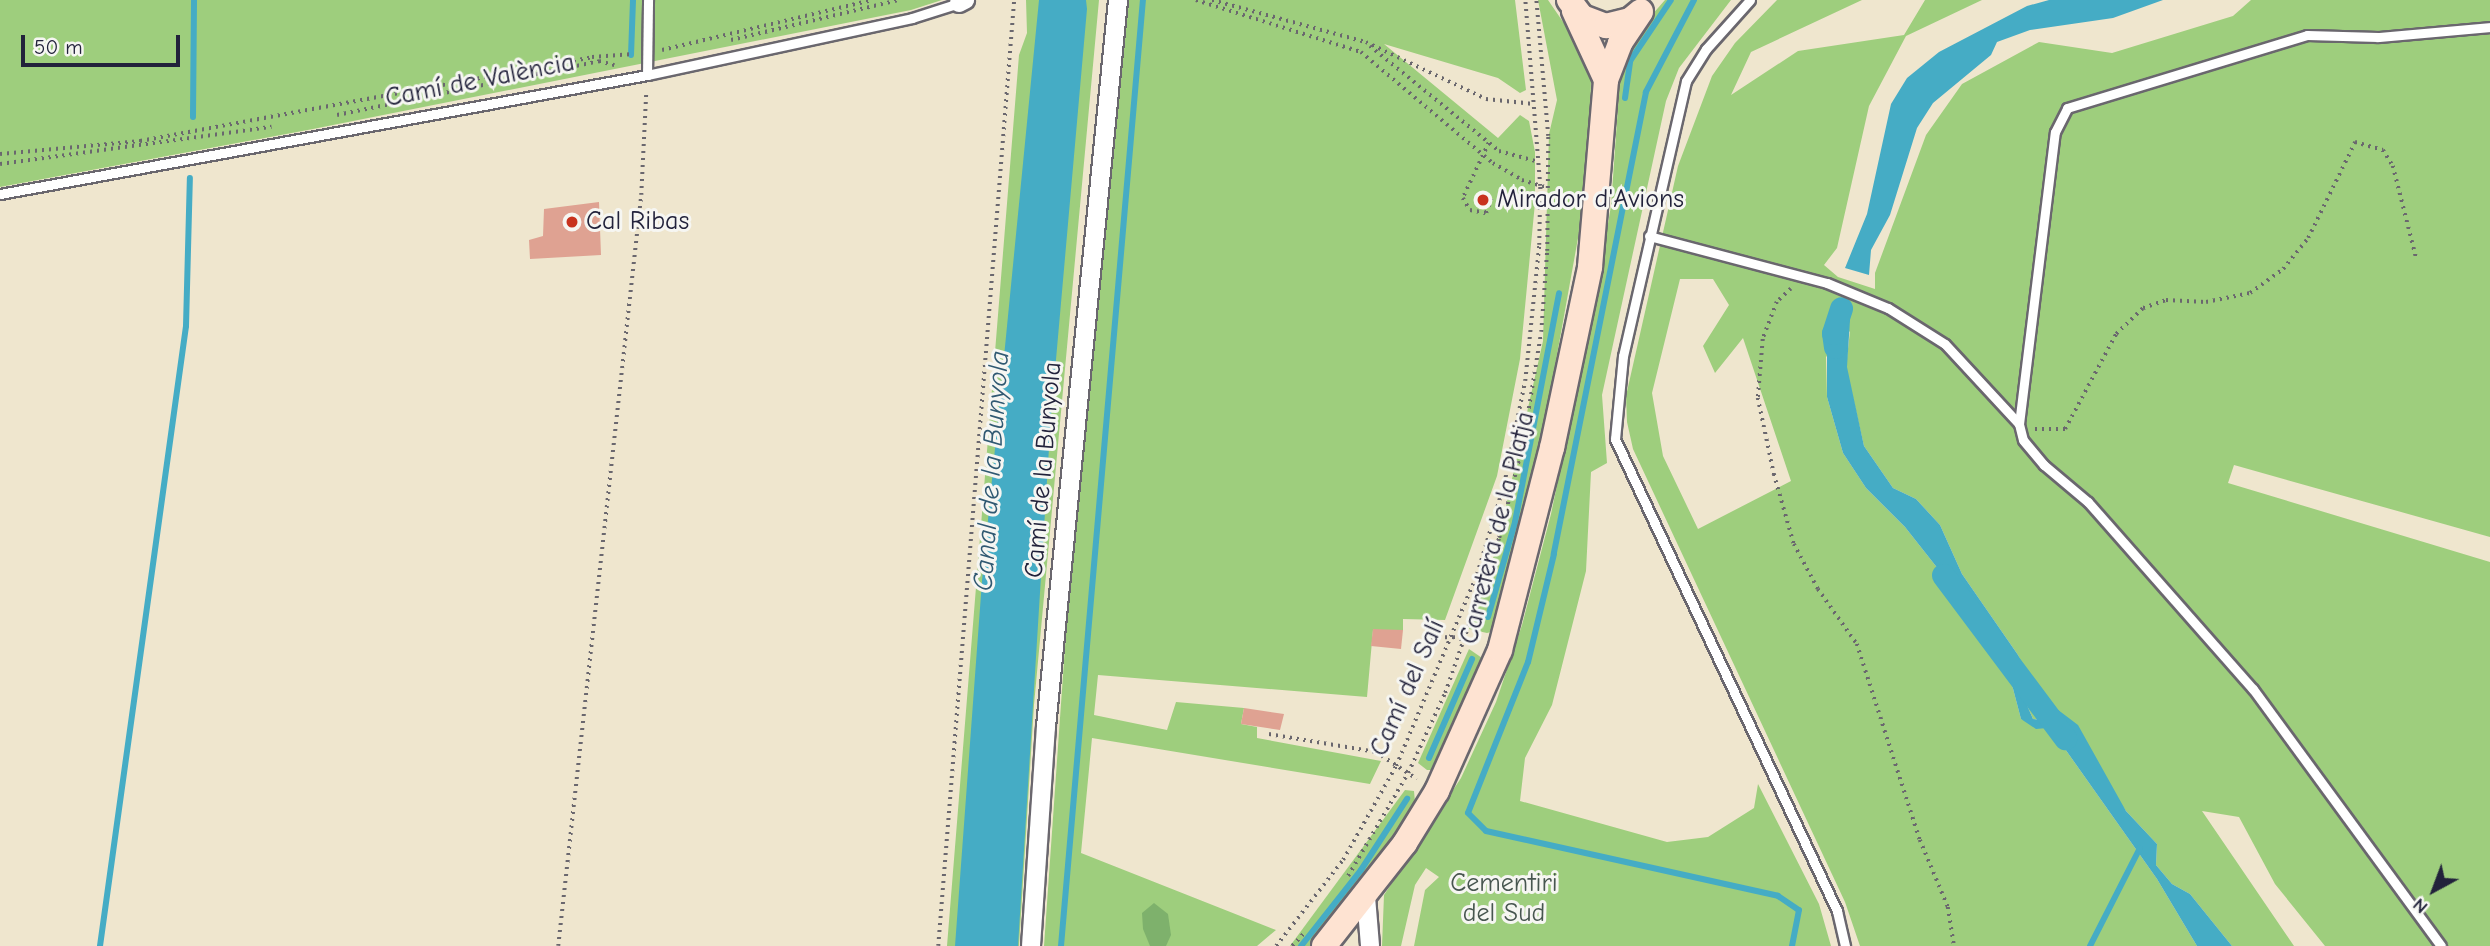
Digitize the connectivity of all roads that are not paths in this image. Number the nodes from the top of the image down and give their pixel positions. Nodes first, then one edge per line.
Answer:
1 (648, 0) edge
2 (1118, 0) edge
3 (1750, 0) edge
4 (962, 1) edge
5 (1647, 3) edge
6 (1571, 4) edge
7 (2490, 27) edge
8 (647, 75) junction
9 (1606, 80) junction
10 (0, 194) edge
11 (1649, 236) junction
12 (2019, 424) junction
13 (1366, 897) junction
14 (1031, 946) edge
15 (1324, 946) edge
16 (1370, 946) edge
17 (1845, 946) edge
18 (2441, 946) edge

1 - 8 lane
2 - 14 street, Camí de la Bunyola
3 - 11 lane
4 - 8 lane, Camí de València
5 - 6 street
5 - 9 street, Carretera de la Platja
6 - 9 street, Carretera de la Platja
7 - 12 lane
8 - 10 lane, Camí de València
9 - 13 street, Carretera de la Platja
11 - 12 lane
11 - 17 lane
12 - 18 lane
13 - 15 street, Carretera de la Platja
13 - 16 street

